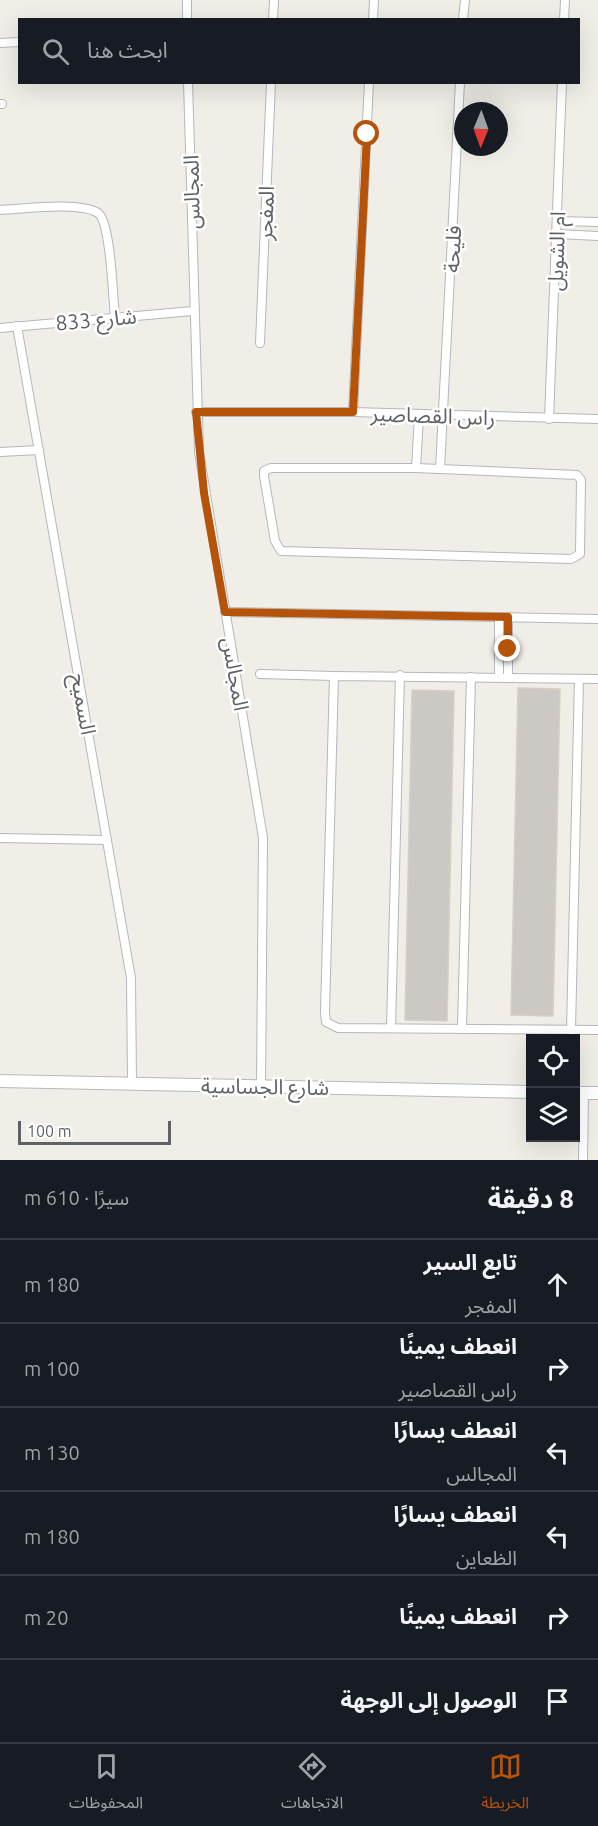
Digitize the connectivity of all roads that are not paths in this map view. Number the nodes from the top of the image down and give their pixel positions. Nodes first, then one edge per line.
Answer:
1 (187, 0) edge
2 (274, 0) edge
3 (374, 0) edge
4 (465, 0) edge
5 (565, 0) edge
6 (187, 18) edge
7 (273, 18) edge
8 (373, 18) edge
9 (464, 18) edge
10 (564, 18) edge
11 (18, 42) edge
12 (0, 43) edge
13 (188, 84) edge
14 (271, 84) edge
15 (369, 84) edge
16 (460, 84) edge
17 (562, 84) edge
18 (0, 210) edge
19 (557, 221) junction
20 (598, 222) edge
21 (557, 234) junction
22 (598, 236) edge
23 (193, 311) junction
24 (115, 318) junction
25 (17, 326) junction
26 (0, 328) edge
27 (260, 343) dead end
28 (196, 412) junction
29 (353, 412) junction
30 (419, 416) junction
31 (442, 416) junction
32 (549, 419) junction
33 (598, 419) edge
34 (39, 450) junction
35 (0, 452) edge
36 (416, 468) junction
37 (440, 469) junction
38 (225, 612) junction
39 (504, 617) junction
40 (598, 620) edge
41 (260, 674) dead end
42 (400, 675) junction
43 (334, 676) junction
44 (471, 677) junction
45 (503, 677) junction
46 (579, 679) junction
47 (598, 679) edge
48 (0, 838) edge
49 (106, 840) junction
50 (391, 1028) junction
51 (462, 1028) junction
52 (571, 1030) junction
53 (598, 1030) edge
54 (0, 1081) edge
55 (132, 1083) junction
56 (261, 1087) junction
57 (526, 1092) edge
58 (580, 1093) edge
59 (598, 1093) edge
60 (583, 1160) edge

1 - 6 street
2 - 7 street
3 - 8 street
4 - 9 street
5 - 10 street
11 - 12 street
13 - 23 street, المجالس
14 - 27 street, المفجر
15 - 29 street
16 - 31 street, فليحة
17 - 19 street, ام الشويل
18 - 24 street
19 - 20 street
19 - 21 street, ام الشويل
21 - 22 street
21 - 32 street, ام الشويل
23 - 24 street, شارع 833
23 - 28 street, المجالس
24 - 25 street, شارع 833
25 - 26 street, شارع 833
25 - 34 street, السميح
28 - 29 street, راس القصاصير
28 - 38 street, المجالس
29 - 30 street, راس القصاصير
30 - 31 street, راس القصاصير
30 - 36 street
31 - 32 street, راس القصاصير
31 - 37 street, فليحة
32 - 33 street, راس القصاصير
34 - 35 street
34 - 49 street, السميح
36 - 37 street
36 - 37 street
38 - 39 street
38 - 56 street, المجالس
39 - 40 street
39 - 45 street
41 - 43 street
42 - 43 street
42 - 44 street
42 - 50 street
43 - 50 street
44 - 45 street
44 - 51 street
45 - 46 street
46 - 47 street
46 - 52 street
48 - 49 street
49 - 55 street, السميح
50 - 51 street
51 - 52 street
52 - 53 street
54 - 55 street, شارع الجساسية
55 - 56 street, شارع الجساسية
56 - 57 street, شارع الجساسية
58 - 59 street
58 - 60 street

